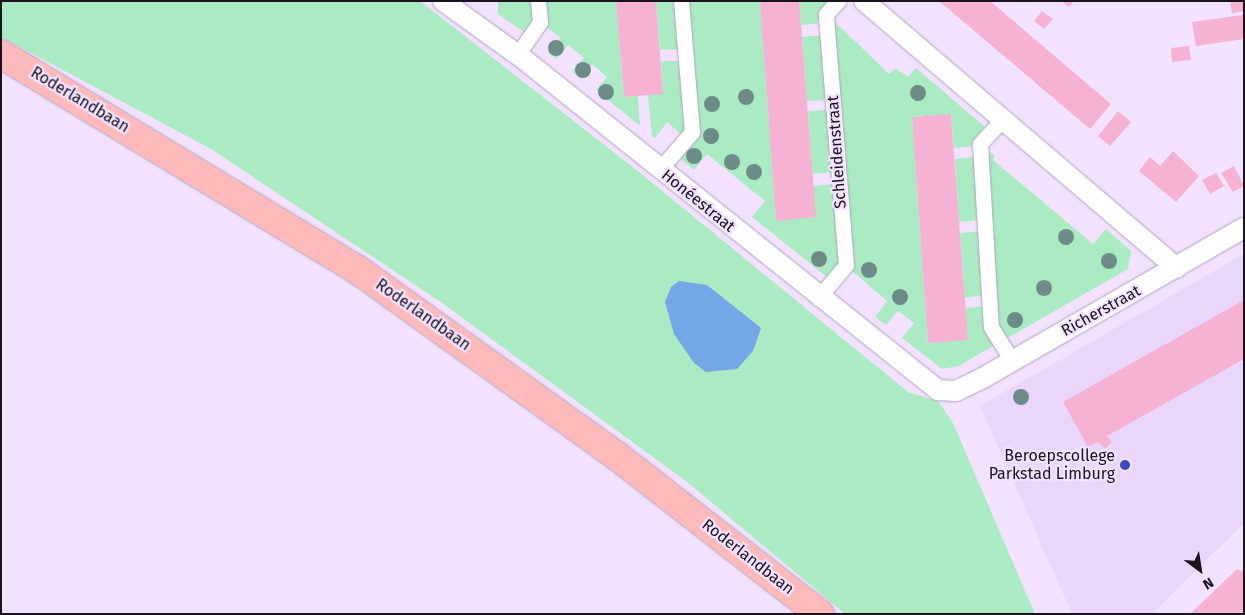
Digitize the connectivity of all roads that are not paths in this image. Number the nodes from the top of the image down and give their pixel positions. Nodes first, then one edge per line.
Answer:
1 (443, 1) edge
2 (538, 1) edge
3 (681, 1) edge
4 (838, 1) edge
5 (864, 1) edge
6 (1, 54) edge
7 (517, 55) junction
8 (1002, 120) junction
9 (659, 170) junction
10 (1244, 228) edge
11 (1177, 268) junction
12 (818, 298) junction
13 (1012, 361) junction
14 (956, 391) joint
15 (820, 614) edge

1 - 7 street, Honéestraat
2 - 7 street
3 - 9 street
4 - 12 street, Schleidenstraat
5 - 8 street
6 - 15 main road, Roderlandbaan
7 - 9 street, Honéestraat
8 - 11 street
8 - 13 street
9 - 12 street, Honéestraat
10 - 11 street, Richerstraat
11 - 13 street, Richerstraat
12 - 14 street, Honéestraat
13 - 14 street, Richerstraat

